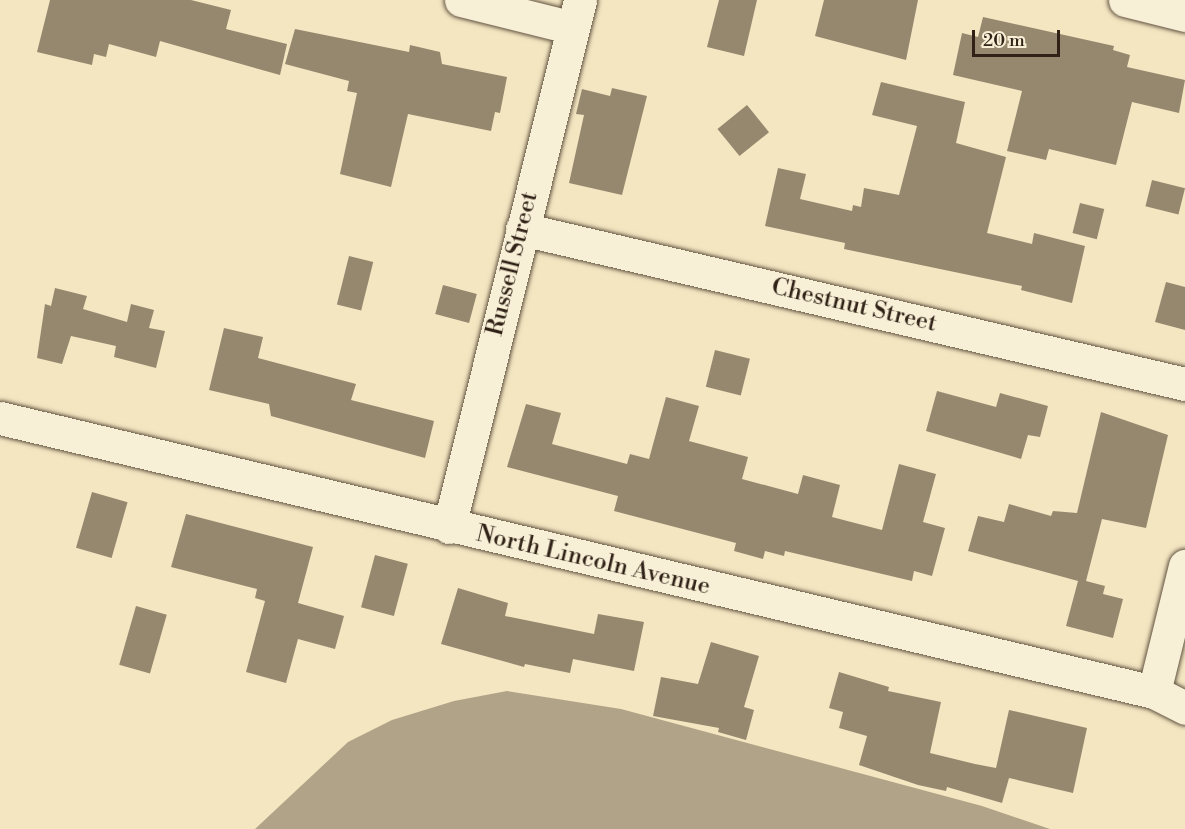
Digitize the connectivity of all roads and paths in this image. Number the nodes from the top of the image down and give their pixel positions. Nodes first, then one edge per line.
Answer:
1 (461, 0) edge
2 (1125, 0) edge
3 (576, 14) edge
4 (1185, 15) edge
5 (522, 229) junction
6 (1185, 384) edge
7 (0, 418) edge
8 (449, 527) junction
9 (1185, 566) edge
10 (1154, 692) junction
11 (1185, 708) edge

1 - 3 street
2 - 4 street
3 - 5 street, Russell Street
5 - 6 street, Chestnut Street
5 - 8 street, Russell Street
7 - 8 street, North Lincoln Avenue
8 - 10 street, North Lincoln Avenue
9 - 10 street
10 - 11 street, North Lincoln Avenue

